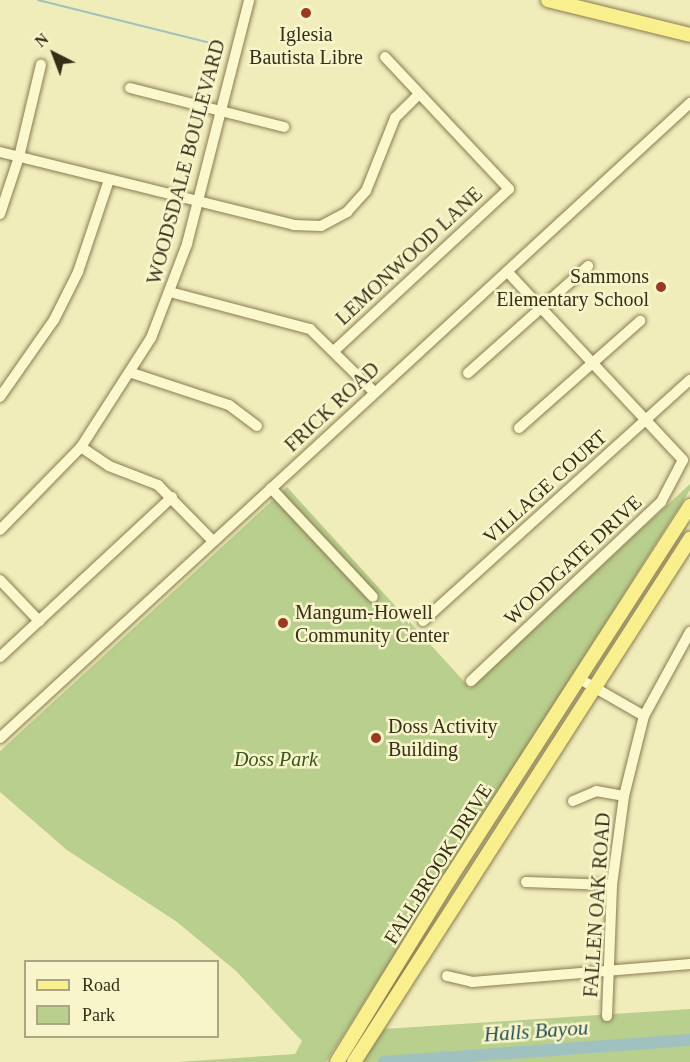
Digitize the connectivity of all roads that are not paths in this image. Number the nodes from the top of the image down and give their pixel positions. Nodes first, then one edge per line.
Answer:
1 (249, 0) edge
2 (548, 0) edge
3 (690, 35) edge
4 (385, 57) dead end
5 (41, 65) dead end
6 (129, 88) dead end
7 (418, 95) junction
8 (690, 103) edge
9 (221, 111) junction
10 (284, 127) dead end
11 (0, 152) edge
12 (19, 157) junction
13 (109, 180) junction
14 (198, 200) junction
15 (0, 214) edge
16 (588, 266) dead end
17 (507, 271) junction
18 (170, 292) junction
19 (542, 308) junction
20 (640, 321) dead end
21 (335, 350) junction
22 (592, 363) junction
23 (132, 373) junction
24 (468, 373) dead end
25 (690, 380) edge
26 (374, 392) junction
27 (0, 397) edge
28 (645, 422) junction
29 (257, 426) dead end
30 (519, 428) dead end
31 (81, 447) junction
32 (271, 488) junction
33 (172, 497) junction
34 (690, 506) edge
35 (0, 530) edge
36 (690, 538) edge
37 (213, 541) junction
38 (666, 542) junction
39 (681, 552) junction
40 (0, 580) edge
41 (373, 597) dead end
42 (39, 621) junction
43 (423, 621) dead end
44 (690, 632) edge
45 (0, 657) edge
46 (578, 678) junction
47 (471, 681) dead end
48 (594, 687) junction
49 (644, 716) junction
50 (0, 738) edge
51 (624, 796) junction
52 (573, 801) dead end
53 (490, 815) junction
54 (506, 825) junction
55 (526, 882) dead end
56 (612, 885) junction
57 (408, 950) junction
58 (420, 958) junction
59 (690, 964) edge
60 (608, 970) junction
61 (447, 976) dead end
62 (607, 1016) dead end
63 (337, 1062) edge
64 (354, 1062) edge

1 - 9 street, WOODSDALE BOULEVARD
2 - 3 main road
4 - 7 street
5 - 12 street
6 - 9 street
7 - 14 street
7 - 21 street, LEMONWOOD LANE
8 - 17 street, FRICK ROAD
9 - 10 street
9 - 14 street, WOODSDALE BOULEVARD
11 - 12 street
12 - 13 street
12 - 15 street
13 - 14 street
13 - 27 street
14 - 18 street, WOODSDALE BOULEVARD
16 - 19 street
17 - 19 street, WOODGATE DRIVE
17 - 26 street, FRICK ROAD
18 - 21 street
18 - 23 street, WOODSDALE BOULEVARD
19 - 22 street, WOODGATE DRIVE
19 - 24 street
20 - 22 street
21 - 26 street
22 - 28 street, WOODGATE DRIVE
22 - 30 street
23 - 29 street
23 - 31 street, WOODSDALE BOULEVARD
25 - 28 street, VILLAGE COURT
26 - 32 street, FRICK ROAD
28 - 43 street, VILLAGE COURT
28 - 47 street, WOODGATE DRIVE
31 - 33 street
31 - 35 street, WOODSDALE BOULEVARD
32 - 37 street, FRICK ROAD
32 - 41 street
33 - 37 street
33 - 42 street
34 - 38 main road, FALLBROOK DRIVE
36 - 39 main road, FALLBROOK DRIVE
37 - 50 street, FRICK ROAD
38 - 39 main road
38 - 46 main road, FALLBROOK DRIVE
39 - 48 main road, FALLBROOK DRIVE
40 - 42 street
42 - 45 street
44 - 49 street, FALLEN OAK ROAD
46 - 48 street
46 - 53 main road, FALLBROOK DRIVE
48 - 49 street
48 - 54 main road, FALLBROOK DRIVE
49 - 51 street, FALLEN OAK ROAD
51 - 52 street
51 - 56 street, FALLEN OAK ROAD
53 - 54 main road
53 - 57 main road, FALLBROOK DRIVE
54 - 58 main road, FALLBROOK DRIVE
55 - 56 street
56 - 60 street, FALLEN OAK ROAD
57 - 58 main road
57 - 63 main road, FALLBROOK DRIVE
58 - 64 main road, FALLBROOK DRIVE
59 - 60 street
60 - 61 street
60 - 62 street, FALLEN OAK ROAD

